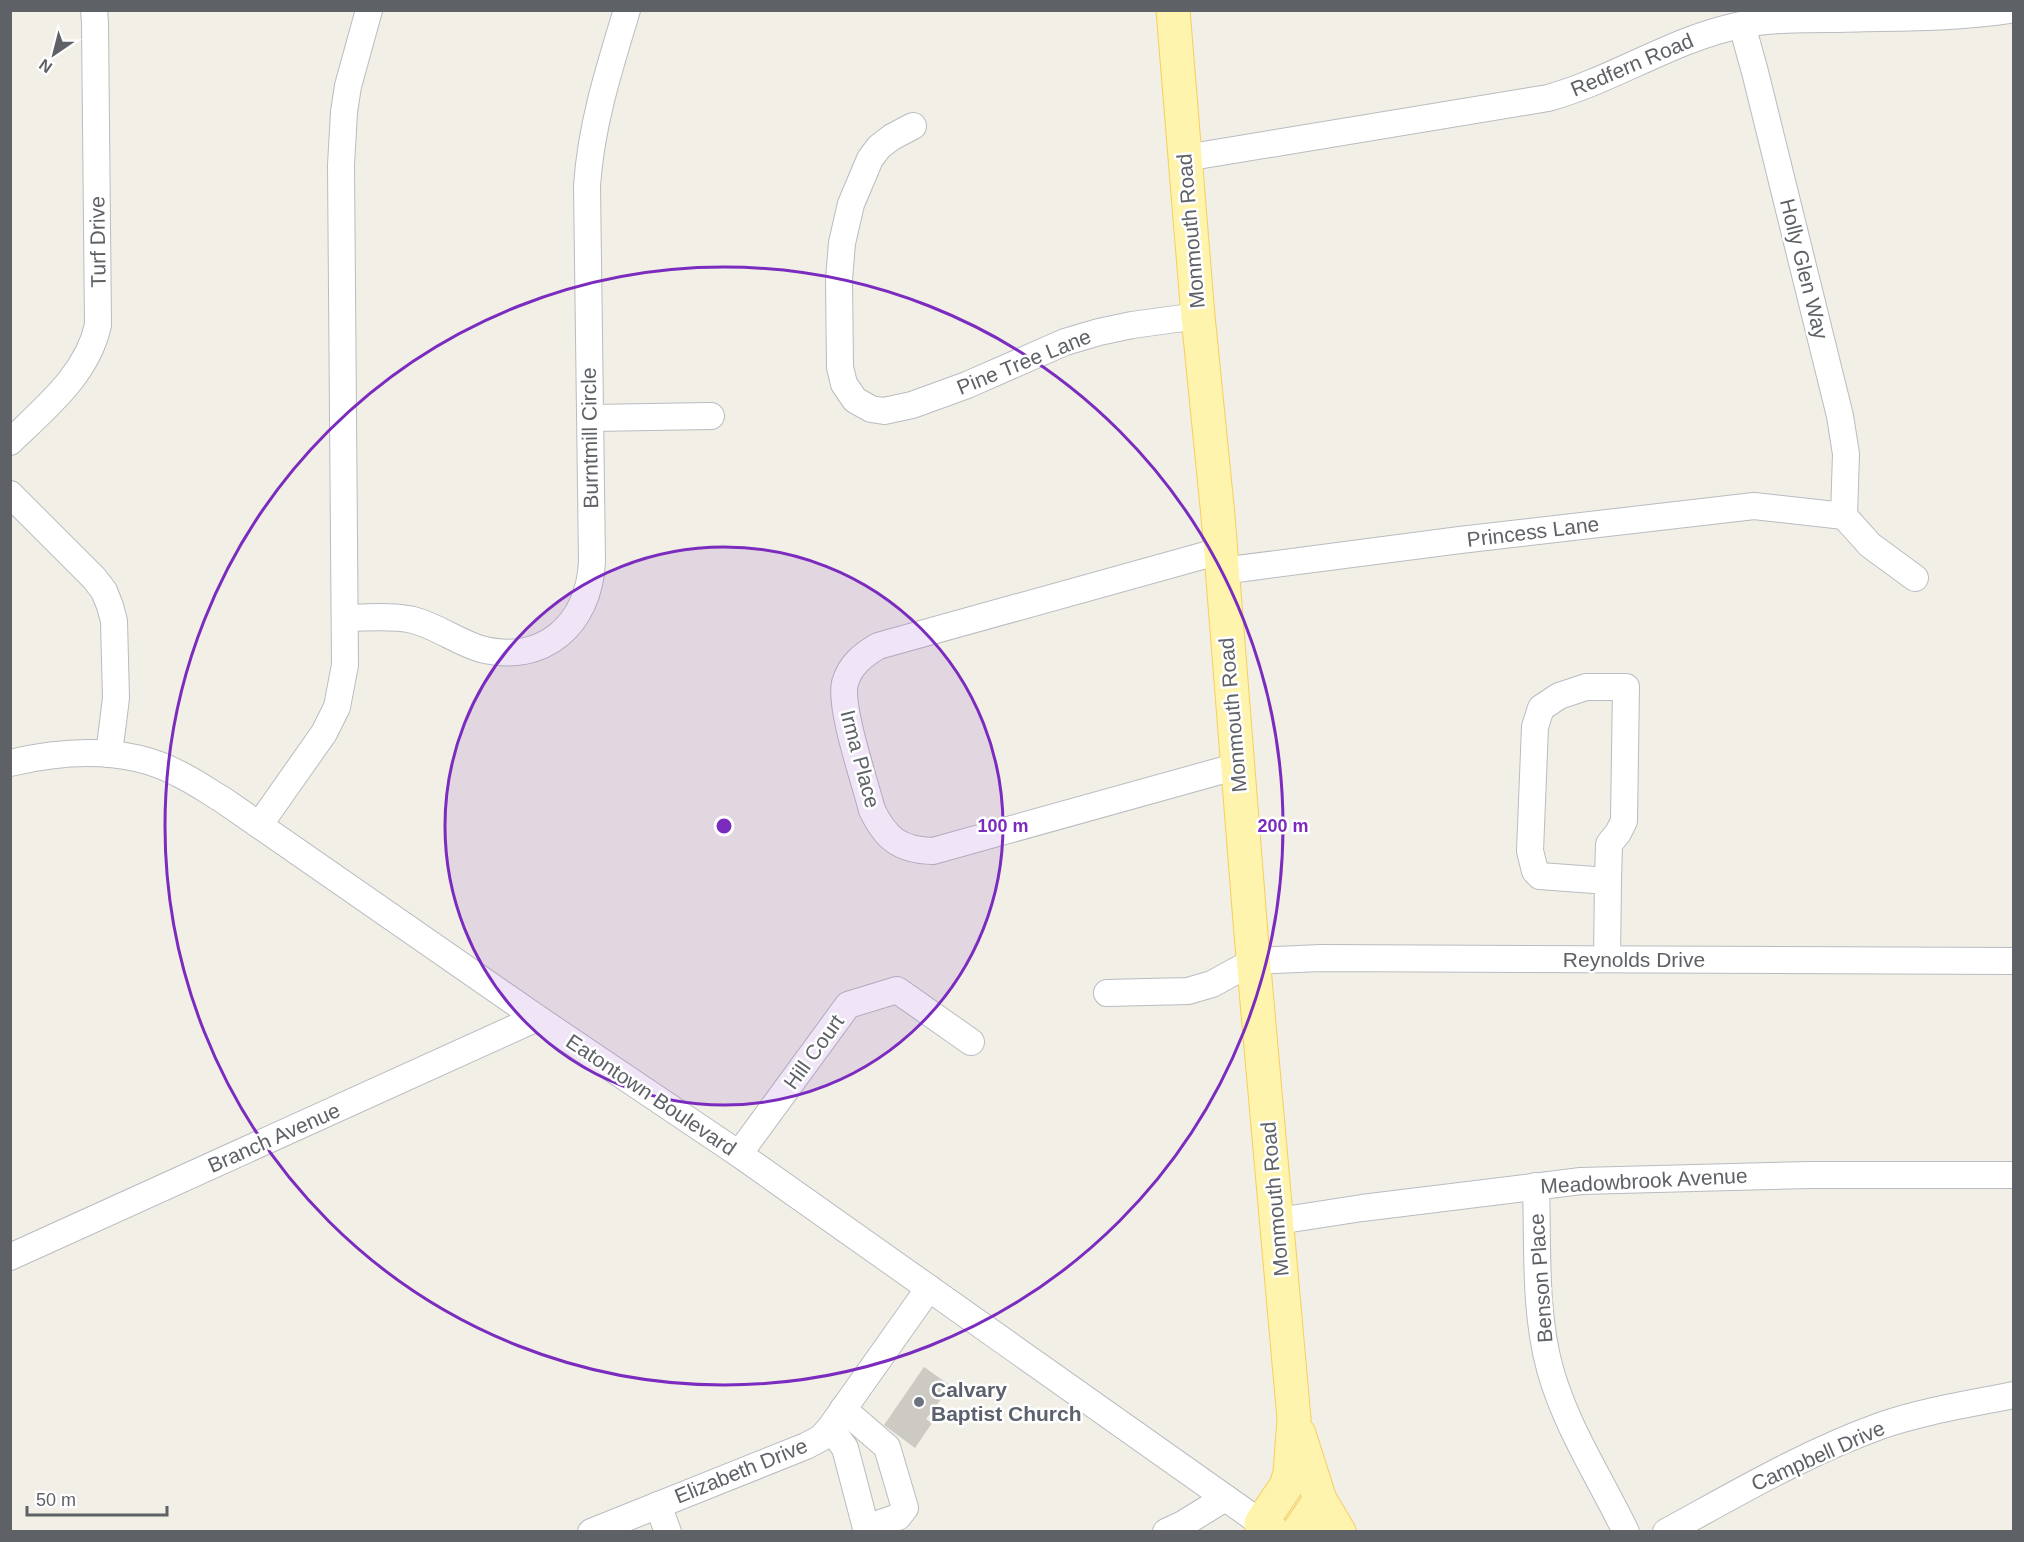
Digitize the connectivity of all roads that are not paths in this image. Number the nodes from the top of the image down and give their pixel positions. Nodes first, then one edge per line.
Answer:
1 (94, 10) edge
2 (369, 10) edge
3 (627, 10) edge
4 (1173, 10) edge
5 (2010, 10) edge
6 (1742, 25) junction
7 (913, 126) dead end
8 (1185, 158) junction
9 (1198, 316) junction
10 (711, 416) dead end
11 (591, 418) junction
12 (10, 442) edge
13 (10, 494) edge
14 (1844, 516) junction
15 (1221, 561) junction
16 (1916, 578) dead end
17 (345, 618) junction
18 (109, 754) junction
19 (10, 763) edge
20 (1238, 766) junction
21 (260, 824) junction
22 (1608, 881) junction
23 (1607, 959) junction
24 (1254, 961) junction
25 (2013, 961) edge
26 (1107, 993) dead end
27 (537, 1018) junction
28 (971, 1042) dead end
29 (739, 1154) junction
30 (2013, 1175) edge
31 (1536, 1186) junction
32 (1278, 1221) junction
33 (10, 1257) edge
34 (929, 1288) junction
35 (2013, 1395) edge
36 (1294, 1419) junction
37 (1225, 1498) junction
38 (1320, 1500) junction
39 (658, 1505) junction
40 (1267, 1527) edge
41 (591, 1532) edge
42 (668, 1532) edge
43 (1166, 1532) edge
44 (1298, 1532) edge
45 (1339, 1532) edge
46 (1626, 1532) edge
47 (1666, 1532) edge

1 - 12 street, Turf Drive
2 - 17 street
3 - 11 street, Burntmill Circle
4 - 8 main road, Monmouth Road
5 - 6 street, Redfern Road
6 - 8 street, Redfern Road
6 - 14 street, Holly Glen Way
7 - 9 street, Pine Tree Lane
8 - 9 main road, Monmouth Road
9 - 15 main road, Monmouth Road
10 - 11 street
11 - 17 street, Burntmill Circle
13 - 18 street
14 - 15 street, Princess Lane
14 - 16 street
15 - 20 main road, Monmouth Road
15 - 20 street, Irma Place
17 - 21 street
18 - 19 street, Eatontown Boulevard
18 - 21 street, Eatontown Boulevard
20 - 24 main road, Monmouth Road
21 - 27 street, Eatontown Boulevard
22 - 22 street
22 - 23 street
23 - 24 street, Reynolds Drive
23 - 25 street, Reynolds Drive
24 - 26 street
24 - 32 main road, Monmouth Road
27 - 29 street, Eatontown Boulevard
27 - 33 street, Branch Avenue
28 - 29 street, Hill Court
29 - 34 street, Eatontown Boulevard
30 - 31 street, Meadowbrook Avenue
31 - 32 street, Meadowbrook Avenue
31 - 46 street, Benson Place
32 - 36 main road, Monmouth Road
34 - 37 street, Eatontown Boulevard
34 - 39 street, Elizabeth Drive
35 - 47 street, Campbell Drive
36 - 38 main road, Monmouth Road
36 - 40 main road, Monmouth Road
37 - 40 street, Eatontown Boulevard
37 - 43 street
38 - 44 main road
38 - 45 main road, Monmouth Road
39 - 41 street, Elizabeth Drive
39 - 42 street

